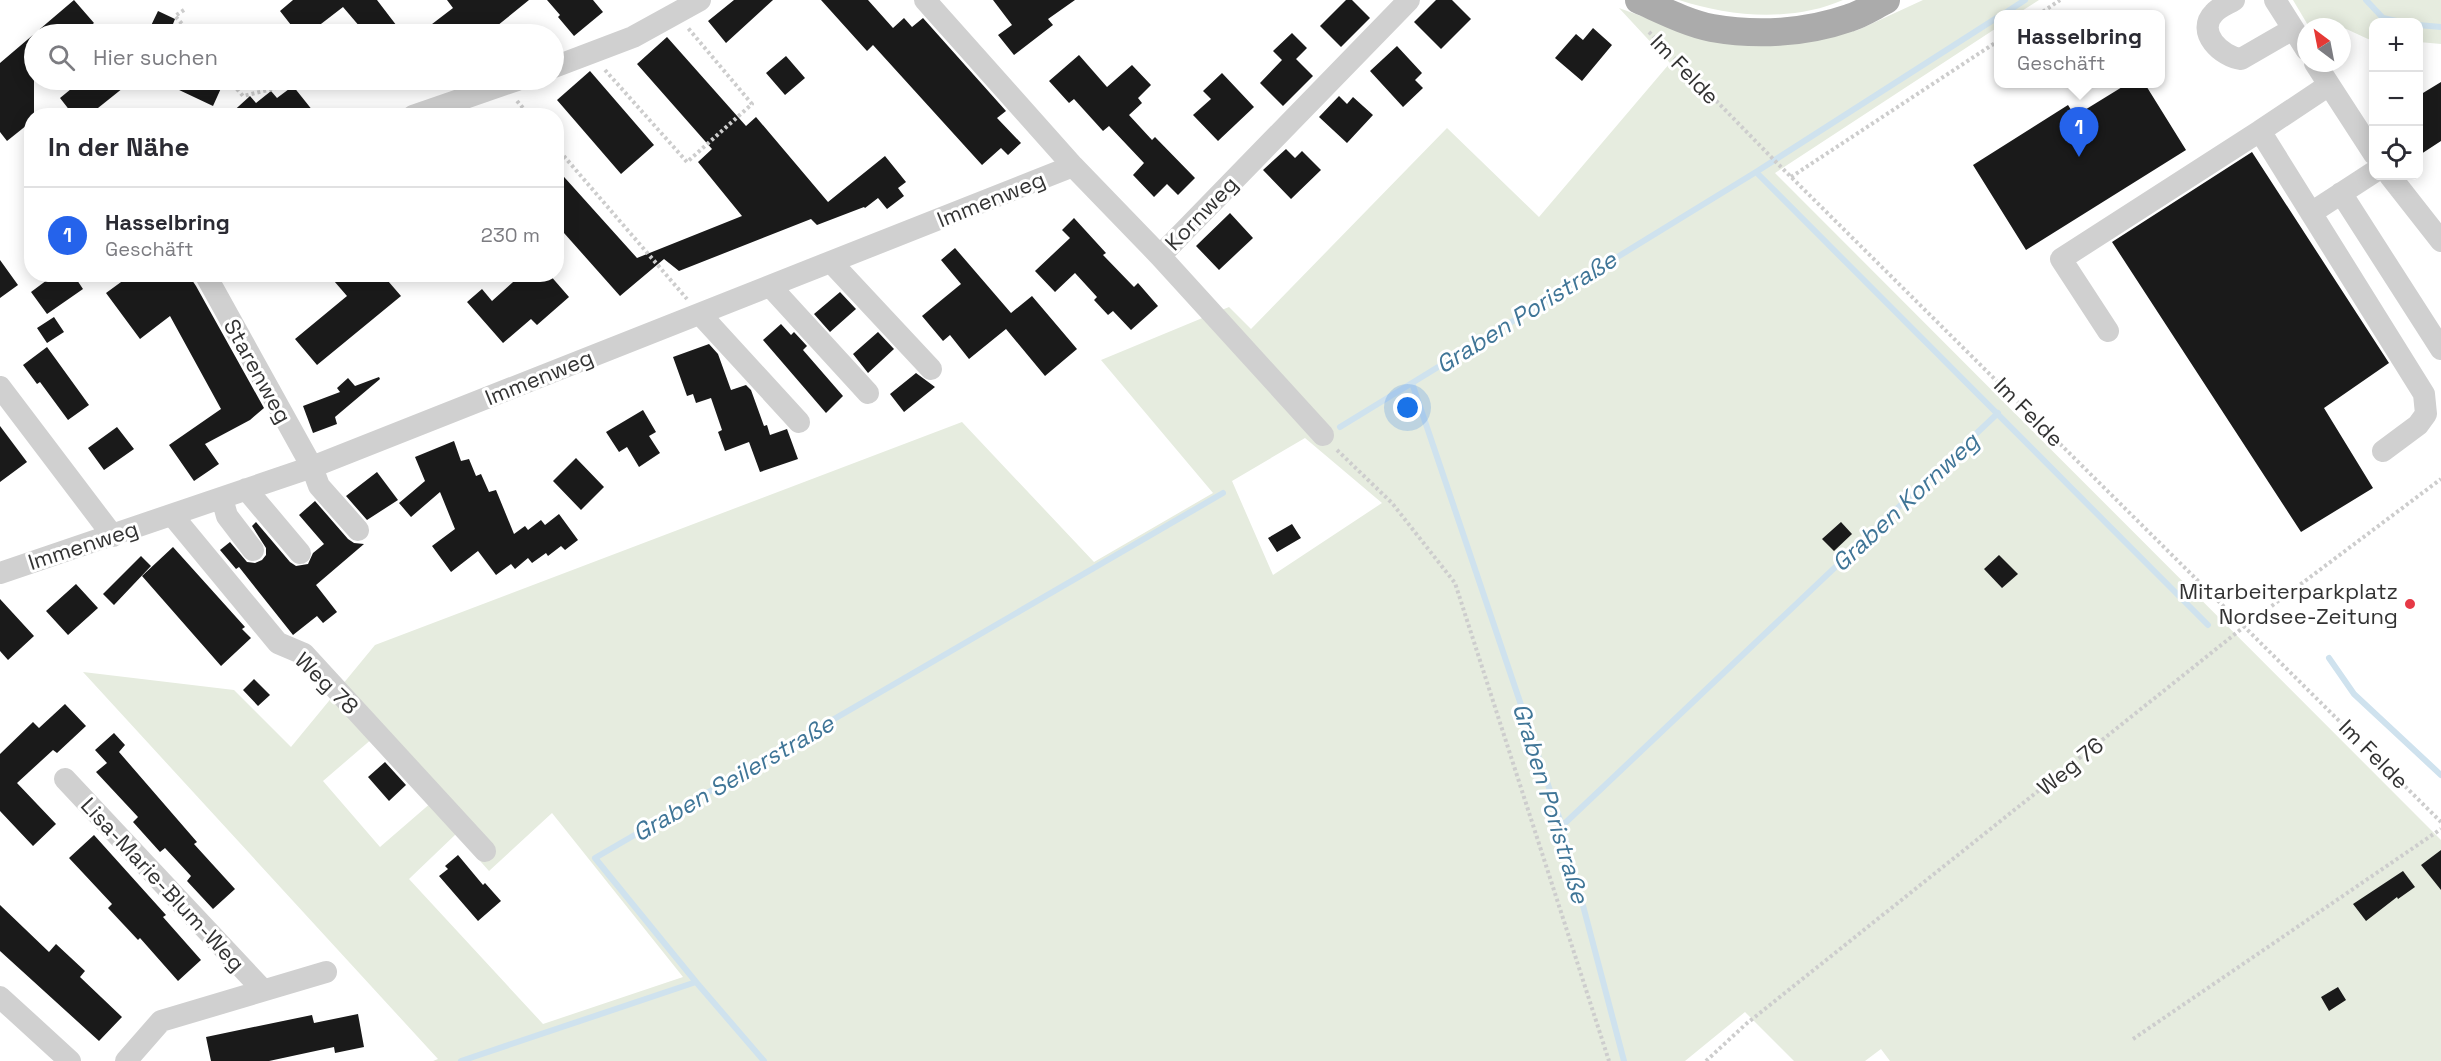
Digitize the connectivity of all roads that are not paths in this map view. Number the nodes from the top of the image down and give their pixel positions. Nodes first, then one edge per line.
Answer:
1 (700, 0) edge
2 (925, 0) edge
3 (1409, 0) edge
4 (1639, 0) edge
5 (1886, 0) edge
6 (2234, 0) edge
7 (2275, 0) edge
8 (2293, 29) junction
9 (2297, 35) edge
10 (564, 63) edge
11 (2320, 72) edge
12 (2329, 86) junction
13 (488, 90) edge
14 (436, 108) edge
15 (2260, 131) junction
16 (2369, 148) edge
17 (1073, 166) junction
18 (2369, 175) edge
19 (2393, 180) edge
20 (2341, 193) junction
21 (2311, 213) junction
22 (2441, 241) edge
23 (1160, 256) junction
24 (831, 262) junction
25 (209, 282) edge
26 (770, 286) junction
27 (700, 314) junction
28 (2108, 331) dead end
29 (2441, 349) edge
30 (931, 369) dead end
31 (0, 387) edge
32 (868, 393) dead end
33 (799, 423) dead end
34 (1323, 435) road end
35 (2383, 451) dead end
36 (312, 467) junction
37 (246, 489) junction
38 (222, 498) junction
39 (172, 515) junction
40 (358, 530) dead end
41 (113, 536) junction
42 (253, 550) dead end
43 (300, 553) dead end
44 (0, 573) edge
45 (65, 779) dead end
46 (485, 851) dead end
47 (326, 972) dead end
48 (262, 989) junction
49 (0, 997) edge
50 (70, 1061) edge
51 (126, 1061) edge

1 - 10 street
2 - 17 street, Kornweg
3 - 23 street, Kornweg
4 - 5 main road
6 - 8 street
7 - 8 street
8 - 9 street
11 - 12 street
12 - 15 street
12 - 16 street
13 - 14 street
15 - 21 street
15 - 28 street
17 - 23 street, Kornweg
17 - 24 street, Immenweg
18 - 20 street
19 - 22 street
20 - 21 street
20 - 29 street
21 - 35 street
23 - 34 street
24 - 26 street, Immenweg
24 - 30 street
25 - 36 street, Starenweg
26 - 27 street, Immenweg
26 - 32 street
27 - 33 street
27 - 36 street, Immenweg
31 - 41 street
36 - 37 street, Immenweg
36 - 40 street, Starenweg
37 - 38 street, Immenweg
37 - 43 street
38 - 39 street, Immenweg
38 - 42 street
39 - 41 street, Immenweg
39 - 46 street, Weg 78
41 - 44 street, Immenweg
45 - 48 street, Lisa-Marie-Blum-Weg
47 - 48 street
48 - 51 street
49 - 50 street

